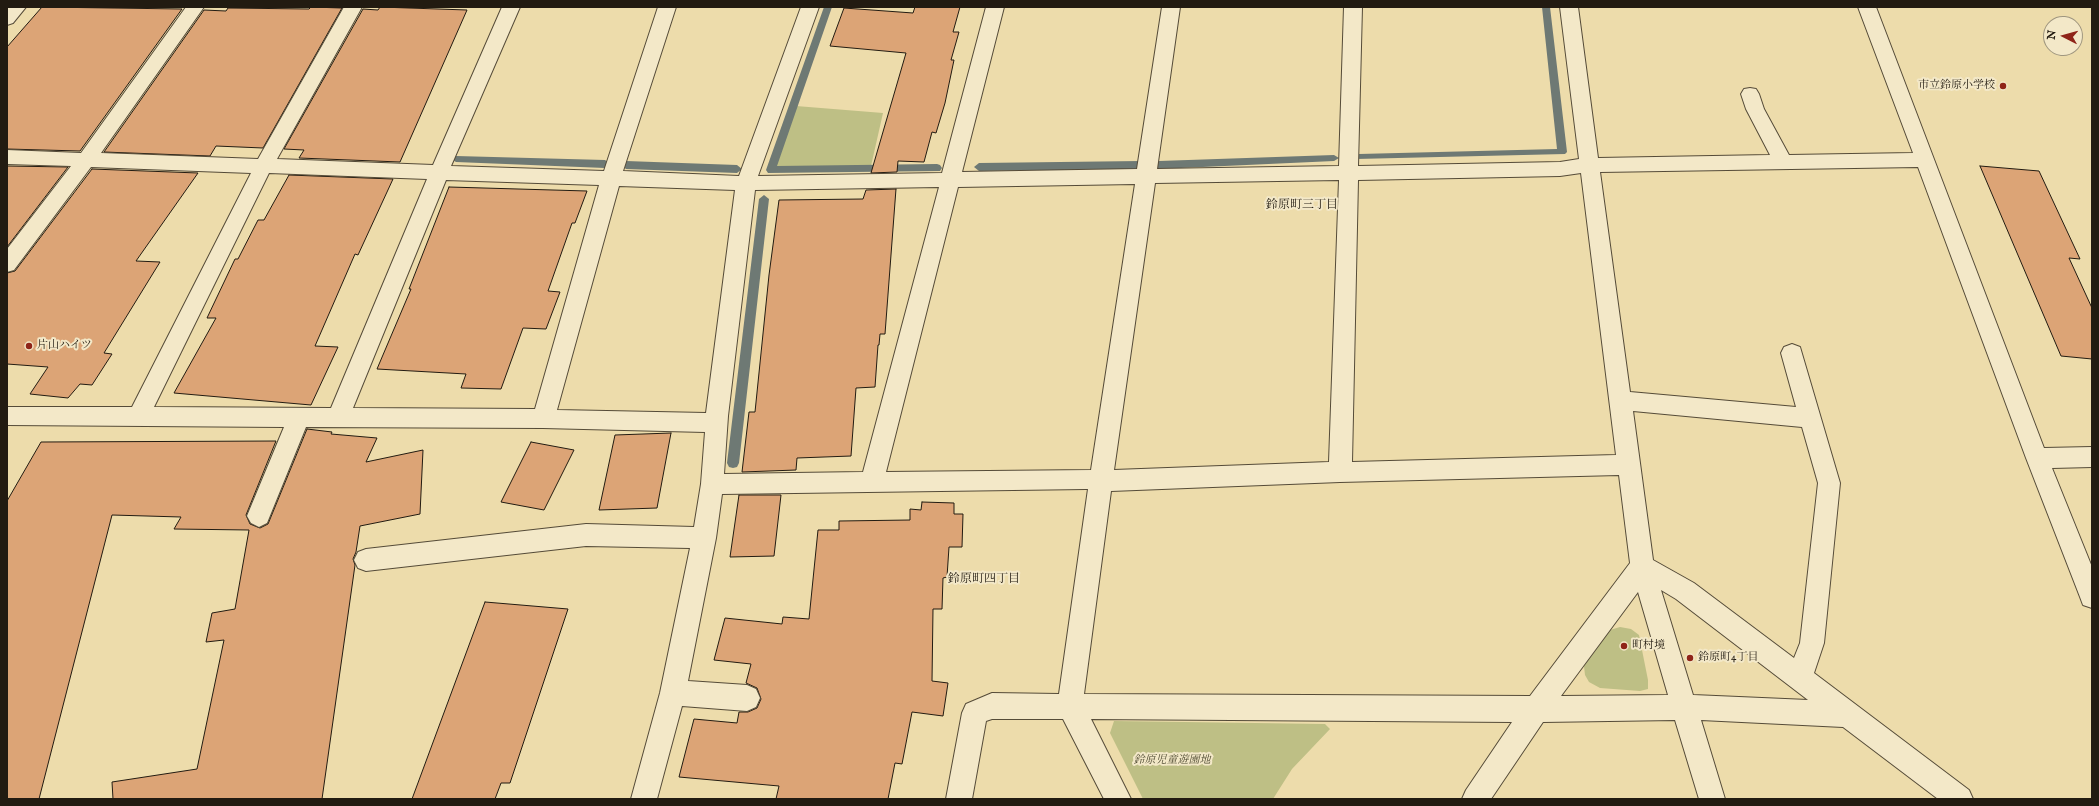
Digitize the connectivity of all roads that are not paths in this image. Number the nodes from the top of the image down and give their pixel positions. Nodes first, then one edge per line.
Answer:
1 (17, 7) edge
2 (195, 7) edge
3 (353, 7) edge
4 (511, 7) edge
5 (667, 7) edge
6 (810, 7) edge
7 (995, 7) edge
8 (1171, 7) edge
9 (1353, 7) edge
10 (1569, 7) edge
11 (1867, 7) edge
12 (7, 19) edge
13 (1750, 94) dead end
14 (7, 157) edge
15 (86, 160) junction
16 (1925, 160) junction
17 (1783, 162) junction
18 (264, 165) junction
19 (1589, 165) junction
20 (439, 172) junction
21 (1349, 173) junction
22 (1147, 176) junction
23 (610, 178) junction
24 (950, 180) junction
25 (746, 183) junction
26 (7, 264) edge
27 (1792, 353) dead end
28 (1620, 400) junction
29 (7, 416) edge
30 (300, 417) junction
31 (138, 418) junction
32 (338, 418) junction
33 (1811, 418) junction
34 (544, 419) junction
35 (717, 423) junction
36 (2092, 457) edge
37 (2036, 458) junction
38 (1629, 465) junction
39 (1340, 472) junction
40 (872, 480) junction
41 (1101, 481) junction
42 (712, 484) junction
43 (259, 516) dead end
44 (704, 538) junction
45 (366, 560) dead end
46 (1642, 566) junction
47 (2092, 597) edge
48 (1799, 678) junction
49 (673, 693) junction
50 (747, 698) dead end
51 (1070, 706) junction
52 (1685, 707) junction
53 (1536, 709) junction
54 (1848, 714) junction
55 (644, 799) edge
56 (959, 799) edge
57 (1118, 799) edge
58 (1475, 799) edge
59 (1712, 799) edge
60 (1960, 799) edge

1 - 12 street
2 - 15 street
3 - 18 street
4 - 20 street
5 - 23 street
6 - 25 street
7 - 24 street
8 - 22 street
9 - 21 street
10 - 19 street
11 - 16 street
13 - 17 street
14 - 15 street
15 - 18 street
15 - 26 street
16 - 17 street
16 - 37 street
17 - 19 street
18 - 20 street
18 - 31 street
19 - 21 street
19 - 28 street
20 - 23 street
20 - 32 street
21 - 22 street
21 - 39 street
22 - 24 street
22 - 41 street
23 - 25 street
23 - 34 street
24 - 25 street
24 - 40 street
25 - 35 street
27 - 33 street
28 - 33 street
28 - 38 street
29 - 31 street
30 - 31 street
30 - 32 street
30 - 43 street
32 - 34 street
33 - 48 street
34 - 35 street
35 - 42 street
36 - 37 street
37 - 47 street
38 - 39 street
38 - 46 street
39 - 41 street
40 - 41 street
40 - 42 street
41 - 51 street
42 - 44 street
44 - 45 street
44 - 49 street
46 - 48 street
46 - 52 street
46 - 53 street
48 - 54 street
49 - 50 street
49 - 55 street
51 - 53 street
51 - 56 street
51 - 57 street
52 - 53 street
52 - 54 street
52 - 59 street
53 - 58 street
54 - 60 street

